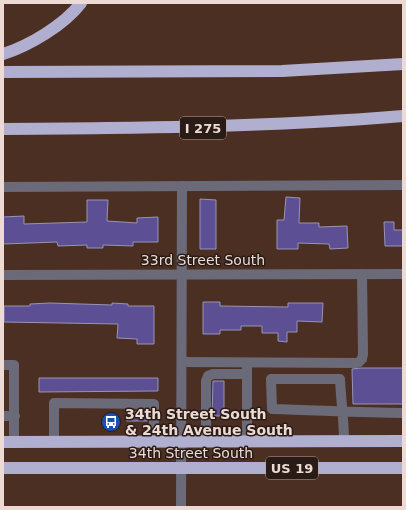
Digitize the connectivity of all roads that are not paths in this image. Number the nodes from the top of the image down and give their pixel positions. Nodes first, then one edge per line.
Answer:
1 (81, 3) edge
2 (3, 54) edge
3 (403, 64) edge
4 (3, 72) edge
5 (403, 116) edge
6 (3, 129) edge
7 (403, 185) edge
8 (182, 186) junction
9 (3, 187) edge
10 (182, 273) junction
11 (362, 274) junction
12 (403, 274) edge
13 (3, 275) edge
14 (182, 362) junction
15 (247, 363) junction
16 (3, 365) edge
17 (247, 374) junction
18 (342, 413) junction
19 (403, 413) edge
20 (3, 416) edge
21 (15, 416) junction
22 (344, 441) junction
23 (403, 441) edge
24 (9, 442) edge
25 (54, 442) junction
26 (154, 442) junction
27 (182, 442) junction
28 (206, 442) junction
29 (247, 442) junction
30 (3, 468) edge
31 (181, 468) junction
32 (403, 468) edge
33 (181, 507) edge

1 - 2 highway
3 - 4 highway
5 - 6 highway, I 275
7 - 8 street
8 - 9 street
8 - 10 street
10 - 11 street, 33rd Street South
10 - 13 street, 33rd Street South
10 - 14 street
11 - 12 street, 33rd Street South
11 - 15 street
14 - 15 street
14 - 27 street
15 - 17 street
16 - 21 street
17 - 28 street
17 - 29 street
18 - 18 street
18 - 19 street
18 - 22 street
20 - 21 street
21 - 24 street
22 - 23 highway, 34th Street South / US 19
22 - 29 highway, 34th Street South / US 19
24 - 25 highway, 34th Street South / US 19
25 - 26 highway, 34th Street South / US 19
25 - 26 street
26 - 27 highway, 34th Street South / US 19
27 - 28 highway, 34th Street South / US 19
27 - 31 street
28 - 29 highway, 34th Street South / US 19
30 - 31 highway, 34th Street South / US 19
31 - 32 highway, 34th Street South / US 19
31 - 33 street

